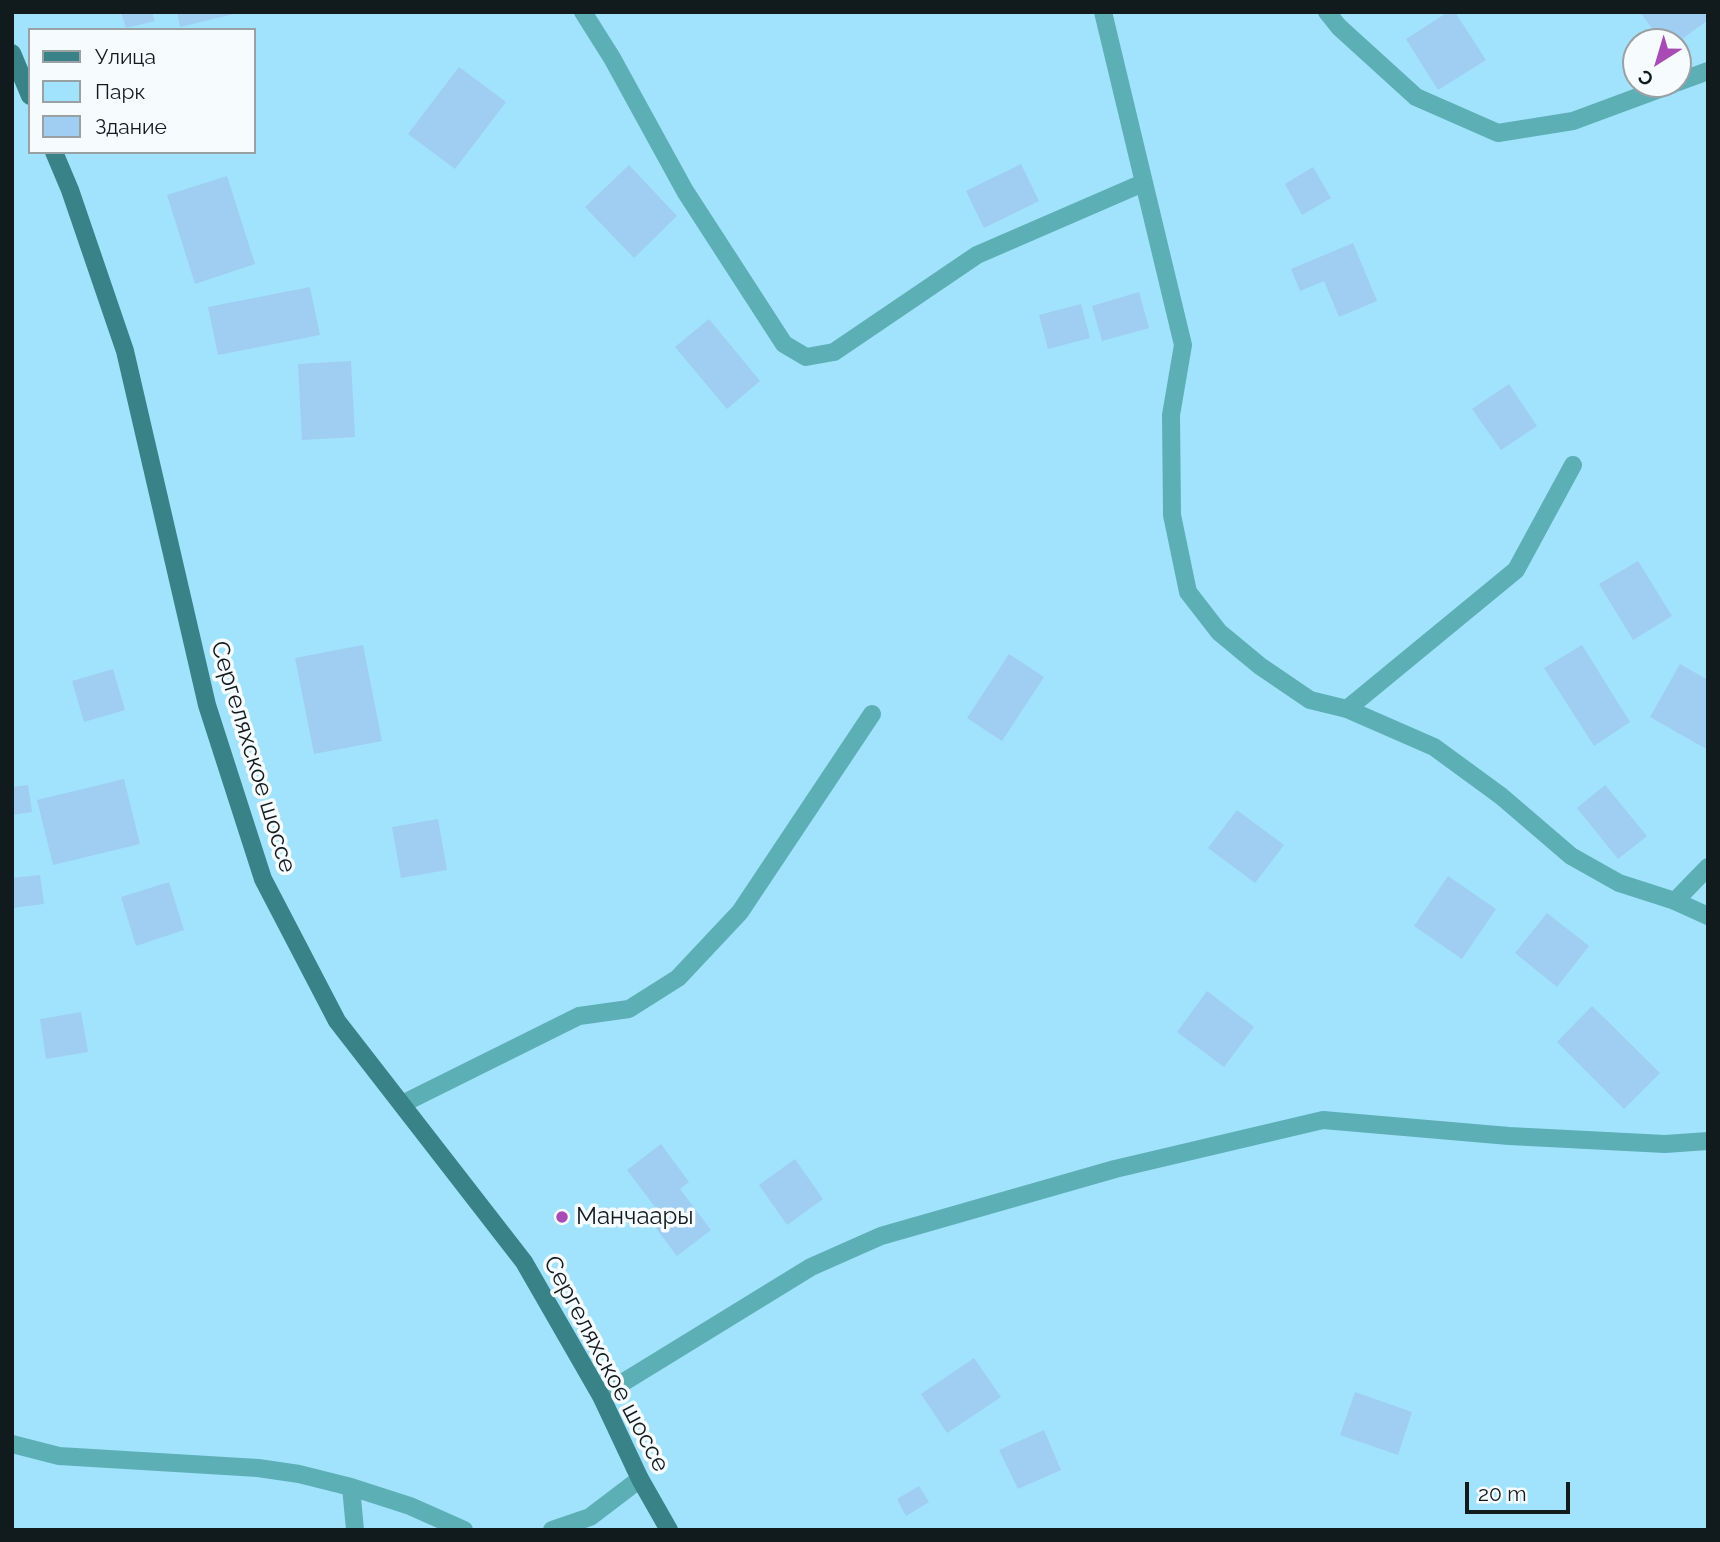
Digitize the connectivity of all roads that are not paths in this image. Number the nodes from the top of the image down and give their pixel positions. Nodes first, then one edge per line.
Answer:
1 (583, 12) edge
2 (1103, 12) edge
3 (1328, 12) edge
4 (12, 53) edge
5 (28, 91) edge
6 (1635, 98) edge
7 (55, 154) edge
8 (1143, 183) junction
9 (1573, 465) dead end
10 (1348, 709) junction
11 (872, 714) dead end
12 (1708, 867) edge
13 (1675, 901) junction
14 (1708, 916) edge
15 (402, 1104) junction
16 (1708, 1141) edge
17 (601, 1396) junction
18 (12, 1444) edge
19 (640, 1479) junction
20 (351, 1486) junction
21 (355, 1530) edge
22 (464, 1530) edge
23 (552, 1530) edge
24 (669, 1530) edge

1 - 8 street
2 - 8 street
3 - 6 street
4 - 5 main road
7 - 15 main road, Сергеляхское шоссе
8 - 10 street
9 - 10 street
10 - 13 street
11 - 15 street
12 - 13 street
13 - 14 street
15 - 17 main road, Сергеляхское шоссе
16 - 17 street
17 - 19 main road, Сергеляхское шоссе
18 - 20 street
19 - 23 street
19 - 24 main road, Сергеляхское шоссе
20 - 21 street
20 - 22 street

